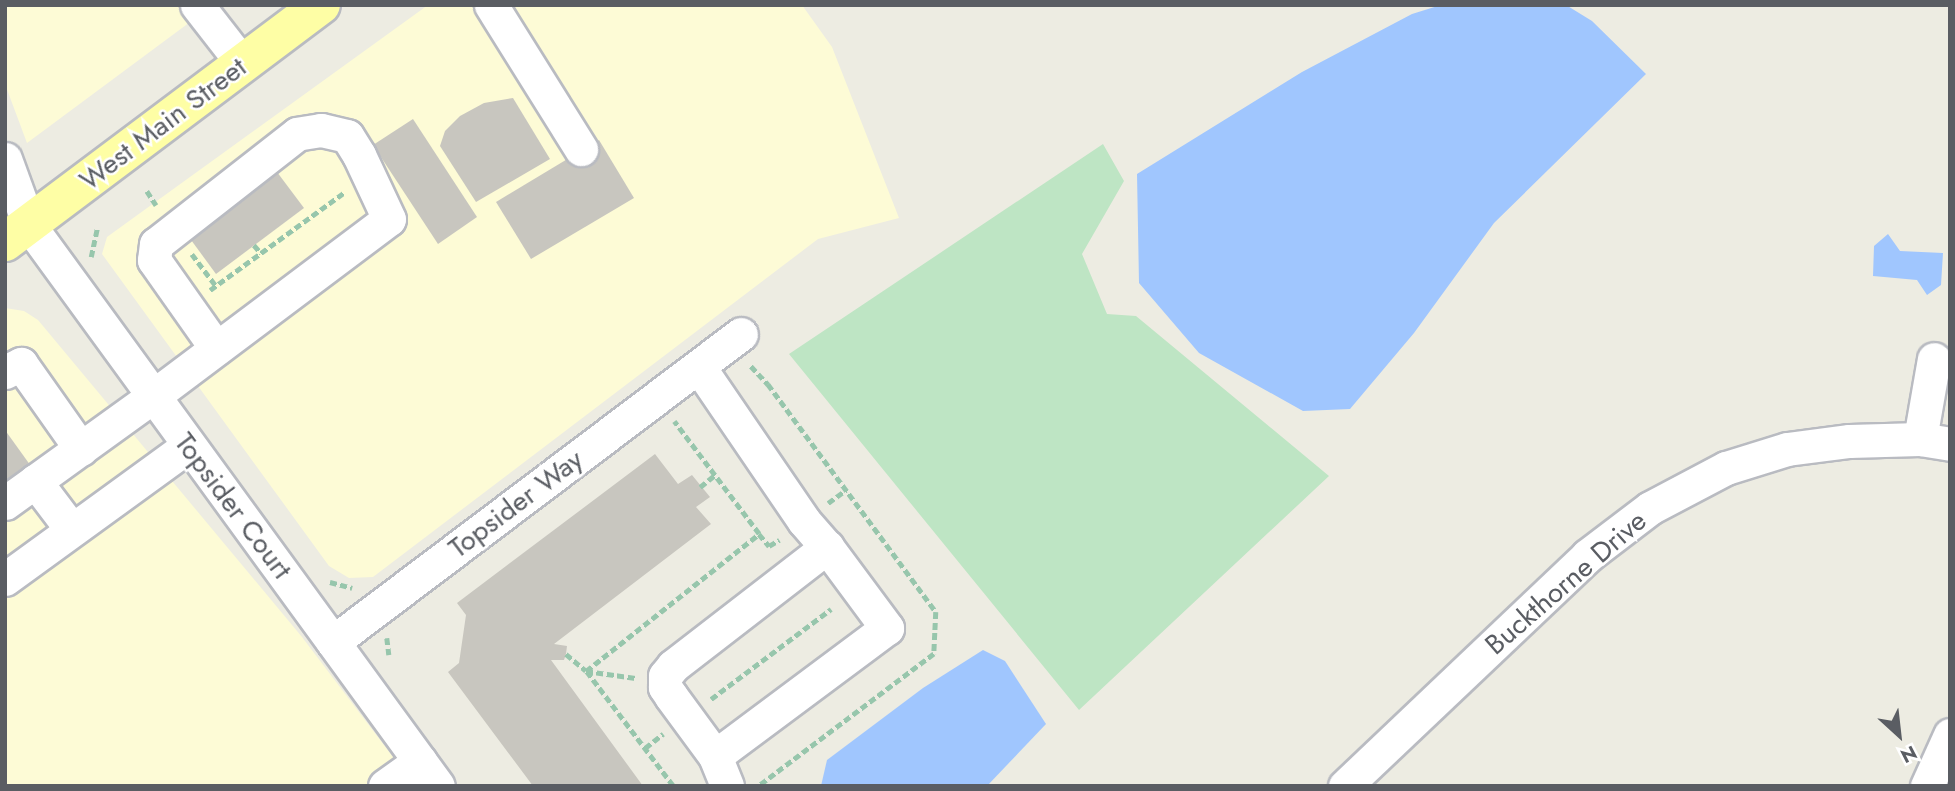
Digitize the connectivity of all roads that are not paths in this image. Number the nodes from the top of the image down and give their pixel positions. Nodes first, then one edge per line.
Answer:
1 (197, 5) edge
2 (321, 5) edge
3 (491, 5) edge
4 (243, 64) junction
5 (581, 149) dead end
6 (5, 159) edge
7 (17, 234) edge
8 (741, 334) dead end
9 (216, 348) junction
10 (1934, 359) dead end
11 (699, 366) junction
12 (5, 372) edge
13 (152, 397) junction
14 (1935, 441) edge
15 (188, 446) junction
16 (81, 449) junction
17 (35, 481) junction
18 (5, 503) edge
19 (72, 530) junction
20 (827, 547) junction
21 (5, 579) edge
22 (333, 642) junction
23 (1950, 735) edge
24 (721, 771) edge
25 (429, 774) edge
26 (385, 786) edge
27 (1345, 786) edge
28 (1927, 786) edge

1 - 4 street
2 - 4 main road, West Main Street
3 - 5 street
4 - 7 main road, West Main Street
6 - 7 street, Topsider Court
7 - 13 street, Topsider Court
8 - 11 street
9 - 9 street
9 - 13 street
10 - 14 street
11 - 20 street
11 - 22 street, Topsider Way
12 - 16 street
13 - 15 street, Topsider Court
13 - 16 street
14 - 27 street, Buckthorne Drive
15 - 19 street
15 - 22 street, Topsider Court
16 - 17 street
17 - 18 street
17 - 19 street
19 - 21 street
20 - 24 street
20 - 24 street
22 - 25 street, Topsider Court
23 - 28 street
25 - 26 street

